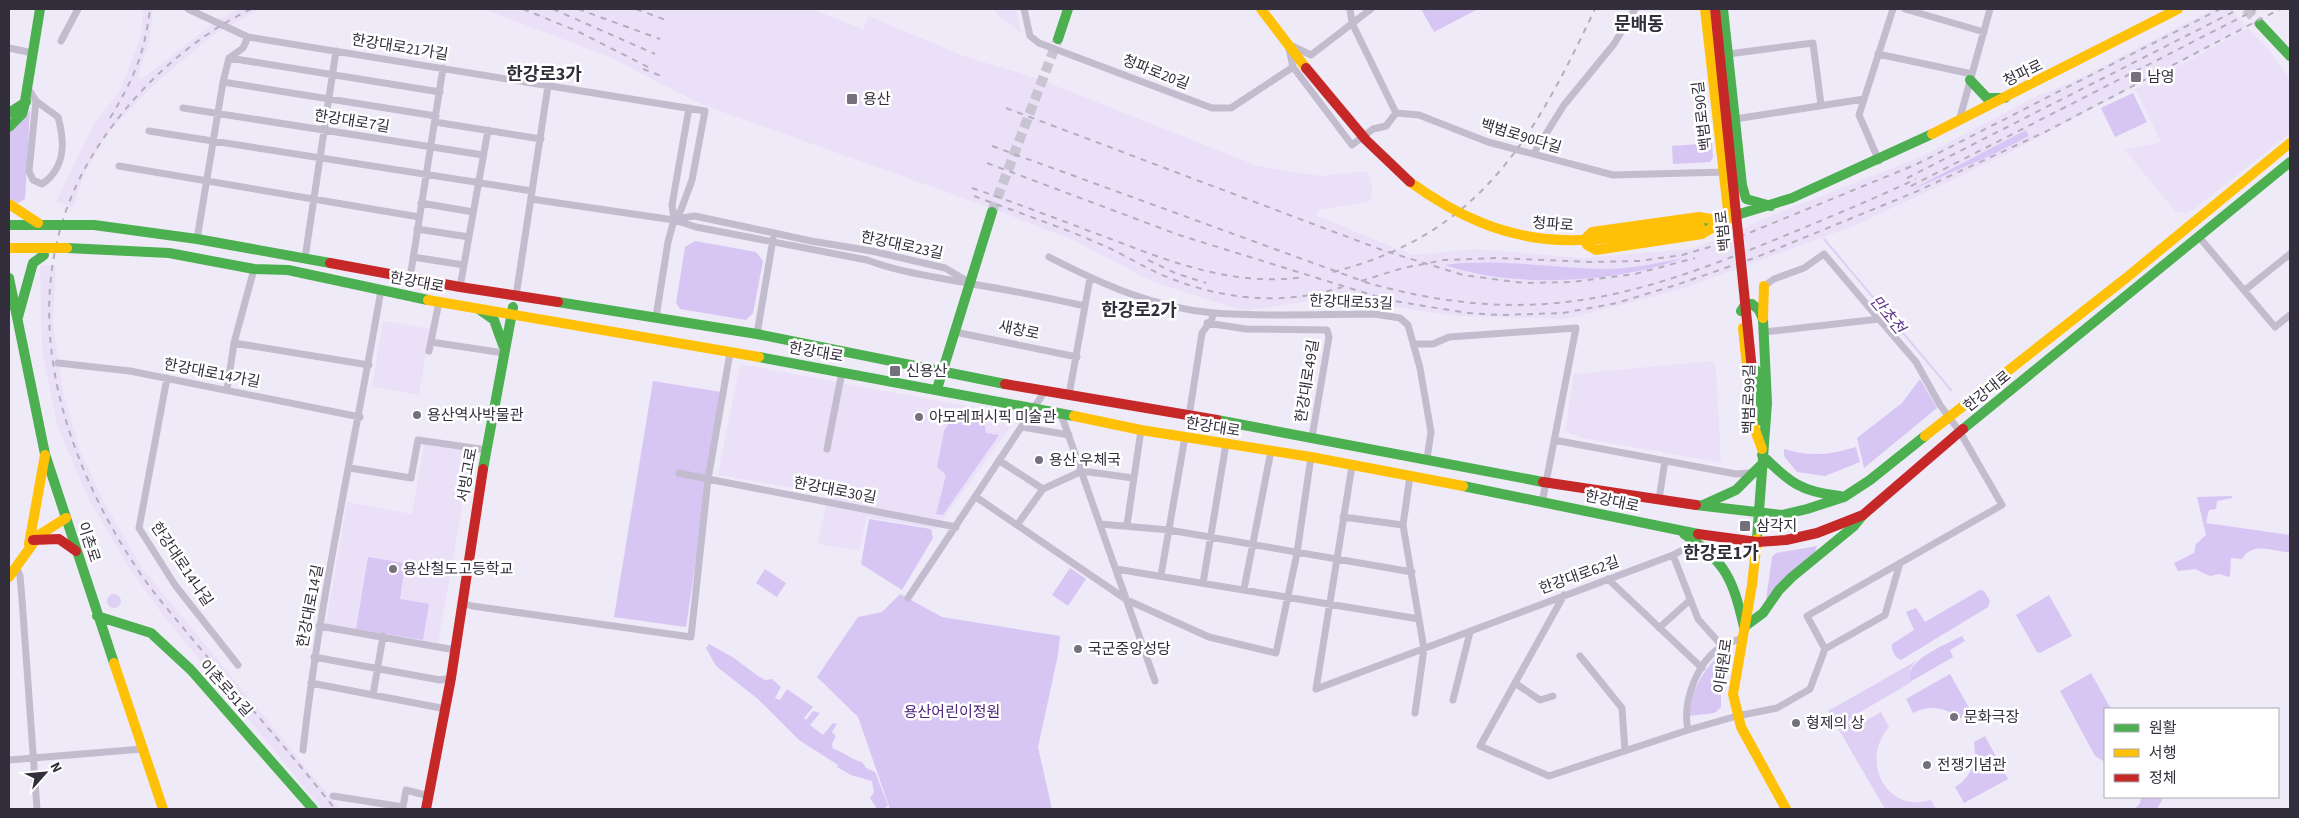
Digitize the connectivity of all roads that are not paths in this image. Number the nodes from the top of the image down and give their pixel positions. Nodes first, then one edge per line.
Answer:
1 (40, 9) edge
2 (78, 9) edge
3 (188, 9) edge
4 (1024, 9) edge
5 (1068, 9) edge
6 (1261, 9) edge
7 (1350, 9) edge
8 (1371, 9) edge
9 (1635, 9) edge
10 (1705, 9) edge
11 (1715, 9) edge
12 (1719, 9) edge
13 (1723, 9) edge
14 (1893, 9) edge
15 (1905, 9) edge
16 (1990, 9) edge
17 (2178, 9) edge
18 (1352, 23) junction
19 (2260, 24) tunnel mouth
20 (1984, 32) junction
21 (248, 37) junction
22 (1058, 38) tunnel mouth
23 (61, 41) dead end
24 (1288, 44) junction
25 (9, 48) edge
26 (336, 51) junction
27 (33, 53) junction
28 (1728, 54) junction
29 (1878, 54) junction
30 (2290, 56) edge
31 (229, 58) junction
32 (1293, 67) junction
33 (443, 68) junction
34 (333, 74) junction
35 (1971, 77) junction
36 (223, 82) junction
37 (548, 86) junction
38 (27, 87) junction
39 (440, 92) junction
40 (1864, 98) junction
41 (2006, 98) junction
42 (329, 99) junction
43 (36, 101) junction
44 (26, 102) junction
45 (9, 104) edge
46 (1821, 105) junction
47 (183, 108) dead end
48 (690, 108) junction
49 (9, 113) edge
50 (1396, 113) junction
51 (217, 114) junction
52 (436, 119) junction
53 (1735, 119) junction
54 (1959, 121) junction
55 (9, 127) edge
56 (488, 130) junction
57 (149, 131) dead end
58 (324, 131) junction
59 (541, 139) junction
60 (213, 142) junction
61 (2290, 143) edge
62 (430, 147) junction
63 (1534, 153) junction
64 (483, 155) junction
65 (320, 159) junction
66 (1879, 161) junction
67 (2290, 162) edge
68 (119, 166) dead end
69 (1740, 170) junction
70 (1724, 172) junction
71 (425, 176) junction
72 (207, 180) junction
73 (477, 184) junction
74 (532, 195) junction
75 (314, 199) junction
76 (421, 203) junction
77 (9, 204) edge
78 (1771, 206) junction
79 (473, 212) junction
80 (992, 212) tunnel mouth
81 (419, 217) junction
82 (674, 220) junction
83 (1726, 220) junction
84 (9, 224) edge
85 (40, 224) junction
86 (418, 229) junction
87 (774, 233) junction
88 (468, 237) junction
89 (2199, 237) junction
90 (198, 239) junction
91 (773, 242) junction
92 (9, 248) edge
93 (45, 252) junction
94 (2290, 254) edge
95 (413, 257) junction
96 (1049, 257) dead end
97 (305, 258) junction
98 (464, 265) junction
99 (254, 269) junction
100 (9, 278) edge
101 (410, 278) junction
102 (1090, 278) junction
103 (970, 283) junction
104 (1764, 286) junction
105 (460, 287) junction
106 (382, 290) junction
107 (2245, 290) junction
108 (516, 296) junction
109 (439, 302) junction
110 (1752, 304) junction
111 (1085, 306) junction
112 (472, 307) junction
113 (14, 309) edge
114 (1213, 312) junction
115 (512, 313) junction
116 (2290, 315) edge
117 (656, 317) junction
118 (1763, 319) junction
119 (1879, 319) junction
120 (1207, 324) junction
121 (955, 332) junction
122 (757, 334) junction
123 (1765, 337) junction
124 (1744, 340) junction
125 (431, 342) junction
126 (234, 343) junction
127 (1413, 344) junction
128 (429, 351) dead end
129 (504, 351) junction
130 (730, 353) junction
131 (1078, 357) junction
132 (58, 363) dead end
133 (369, 365) junction
134 (1754, 370) junction
135 (842, 372) junction
136 (943, 373) junction
137 (167, 378) junction
138 (938, 389) junction
139 (227, 390) junction
140 (1046, 391) junction
141 (1069, 395) junction
142 (1035, 408) junction
143 (1061, 414) junction
144 (1189, 416) junction
145 (360, 417) junction
146 (1950, 417) junction
147 (1022, 427) junction
148 (1141, 430) junction
149 (1960, 432) junction
150 (1069, 435) junction
151 (1185, 437) junction
152 (1312, 437) junction
153 (1554, 440) junction
154 (1226, 444) junction
155 (827, 448) dead end
156 (487, 450) junction
157 (1271, 451) junction
158 (45, 454) junction
159 (1763, 456) junction
160 (1311, 457) junction
161 (1427, 459) junction
162 (1000, 460) junction
163 (1665, 461) junction
164 (1352, 466) junction
165 (350, 468) junction
166 (1082, 471) junction
167 (679, 473) dead end
168 (1749, 473) junction
169 (1410, 476) junction
170 (1133, 478) junction
171 (708, 479) junction
172 (1546, 483) junction
173 (1043, 489) junction
174 (976, 497) junction
175 (1844, 497) junction
176 (1658, 499) junction
177 (1542, 503) junction
178 (1701, 506) junction
179 (1760, 515) junction
180 (1863, 515) junction
181 (1344, 517) junction
182 (66, 518) junction
183 (1100, 524) junction
184 (1017, 525) junction
185 (1128, 525) junction
186 (1402, 525) junction
187 (956, 527) junction
188 (1169, 530) junction
189 (1682, 532) junction
190 (1210, 538) junction
191 (31, 542) junction
192 (1757, 542) junction
193 (1696, 543) junction
194 (1252, 544) junction
195 (76, 551) junction
196 (1297, 553) junction
197 (1673, 555) junction
198 (1337, 560) junction
199 (1900, 563) junction
200 (16, 567) junction
201 (1116, 569) junction
202 (1412, 572) junction
203 (1161, 575) junction
204 (9, 577) edge
205 (1608, 579) junction
206 (1203, 582) junction
207 (1244, 589) junction
208 (1564, 596) junction
209 (1288, 597) junction
210 (908, 598) dead end
211 (1127, 600) junction
212 (1690, 600) junction
213 (462, 603) junction
214 (1329, 604) junction
215 (97, 616) junction
216 (1419, 619) junction
217 (319, 626) junction
218 (1744, 627) junction
219 (1659, 628) junction
220 (1470, 632) junction
221 (383, 636) junction
222 (1742, 638) junction
223 (1722, 646) junction
224 (1424, 649) junction
225 (1825, 649) junction
226 (456, 650) junction
227 (1580, 656) dead end
228 (314, 657) junction
229 (238, 665) dead end
230 (378, 668) junction
231 (1702, 668) junction
232 (451, 678) junction
233 (1154, 681) dead end
234 (311, 683) junction
235 (1515, 683) junction
236 (373, 695) junction
237 (1553, 696) dead end
238 (1453, 700) dead end
239 (446, 709) junction
240 (1415, 713) dead end
241 (1737, 716) junction
242 (1688, 730) junction
243 (142, 749) junction
244 (303, 750) dead end
245 (1625, 751) junction
246 (32, 758) junction
247 (9, 760) edge
248 (333, 796) dead end
249 (429, 796) junction
250 (37, 809) edge
251 (163, 809) edge
252 (313, 809) edge
253 (426, 809) edge
254 (1786, 809) edge

1 - 27 main road
2 - 23 street
3 - 21 street, 한강대로21가길
4 - 32 street, 청파로20길
5 - 22 main road
6 - 24 main road, 청파로
7 - 18 street
8 - 18 street, 청파로
9 - 63 street
10 - 70 main road, 백범로90길
11 - 134 main road, 백범로, bridge
12 - 134 main road, 백범로
13 - 28 main road
14 - 29 street
15 - 20 street
16 - 20 street
17 - 41 main road, 청파로
18 - 24 street, 청파로
18 - 50 street
19 - 30 main road
20 - 35 street
21 - 26 street, 한강대로21가길
21 - 31 street
24 - 32 street
24 - 83 main road, 청파로, bridge
25 - 27 street
26 - 33 street, 한강대로21가길
26 - 34 street
27 - 38 main road
28 - 46 street
28 - 53 main road
29 - 35 street
29 - 40 street
31 - 34 street
31 - 36 street
32 - 50 street
33 - 37 street, 한강대로21가길
33 - 39 street
34 - 39 street
34 - 42 street
35 - 41 main road
35 - 54 street
36 - 42 street, 한강대로7길
36 - 51 street
37 - 48 street, 한강대로21가길
37 - 59 street
38 - 43 street
38 - 44 main road
39 - 52 street
40 - 46 street
40 - 66 street
41 - 54 main road, 청파로
42 - 52 street, 한강대로7길
42 - 58 street
43 - 43 street
44 - 45 main road
44 - 49 main road
44 - 55 main road
46 - 53 street
47 - 51 street, 한강대로7길
48 - 82 street
48 - 82 street
50 - 63 street, 백범로90다길
51 - 58 street, 한강대로7길
51 - 60 street
52 - 56 street, 한강대로7길
52 - 62 street
53 - 69 main road
54 - 66 main road, 청파로
56 - 59 street, 한강대로7길
56 - 64 street
57 - 60 street
58 - 62 street, 한강대로7길
58 - 65 street
59 - 74 street
60 - 65 street
60 - 72 street
61 - 146 main road, 한강대로
62 - 64 street, 한강대로7길
62 - 71 street
63 - 70 street, 백범로90다길
64 - 73 street
65 - 71 street
65 - 75 street
66 - 78 main road, 청파로
67 - 89 main road, 한강대로
68 - 72 street
69 - 70 street, 백범로90다길
69 - 78 main road
70 - 83 main road, 백범로90길
71 - 73 street, 한강대로23길
71 - 76 street
72 - 75 street
72 - 90 street
73 - 74 street, 한강대로23길
73 - 79 street
74 - 82 street, 한강대로23길
74 - 108 street
75 - 81 street
75 - 97 street
76 - 79 street
76 - 81 street
77 - 85 main road
78 - 83 main road, 청파로
79 - 88 street
80 - 103 main road
81 - 86 street
82 - 87 street, 한강대로23길
82 - 91 street, 한강대로23길
82 - 117 street
83 - 83 main road
84 - 85 main road, 한강대로
85 - 90 main road, 한강대로, bridge
86 - 88 street
86 - 95 street
87 - 91 street
87 - 103 street, 한강대로23길
88 - 98 street
89 - 107 street
89 - 149 main road, 한강대로
90 - 97 main road, 한강대로
91 - 103 street, 한강대로23길
91 - 122 street
92 - 93 main road
93 - 99 main road, 한강대로, bridge
93 - 113 main road
94 - 107 street
95 - 98 street
95 - 101 street
96 - 102 street, 한강대로53길
97 - 101 main road, 한강대로
98 - 105 street
99 - 106 main road, 한강대로
99 - 126 street
100 - 113 main road, 이촌로
101 - 105 main road, 한강대로
102 - 111 street
102 - 114 street, 한강대로53길
103 - 111 street
103 - 121 main road
104 - 110 main road
104 - 118 main road, 백범로99길
104 - 119 street
105 - 108 main road, 한강대로
106 - 109 main road, 한강대로
106 - 133 street, 한강대로14길
107 - 116 street
108 - 115 main road, 서빙고로
108 - 117 main road, 한강대로
109 - 112 main road, 한강대로
109 - 125 street
110 - 118 main road
110 - 124 main road, 백범로99길
111 - 131 street
112 - 115 main road, 한강대로
112 - 129 main road
113 - 158 main road, 이촌로
114 - 120 street
114 - 127 street, 한강대로53길
115 - 129 main road, 서빙고로
115 - 130 main road, 한강대로
117 - 122 main road, 한강대로
118 - 123 main road, 백범로99길
119 - 123 street
119 - 146 street
120 - 144 street
120 - 152 street, 한강대로49길
121 - 131 street, 새창로
121 - 136 main road
122 - 136 main road, 한강대로
123 - 124 main road
123 - 159 main road, 백범로99길
124 - 159 main road, 백범로99길
125 - 128 street
125 - 129 street
126 - 133 street
126 - 139 street
127 - 153 street
127 - 161 street, 한강대로53길
129 - 156 main road, 서빙고로
130 - 135 main road, 한강대로
130 - 171 street
131 - 141 street
132 - 137 street, 한강대로14가길
133 - 145 street, 한강대로14길
134 - 159 main road, 백범로
135 - 138 main road, 한강대로
135 - 155 street
136 - 138 main road
136 - 140 main road, 한강대로
137 - 139 street, 한강대로14가길
137 - 229 street, 한강대로14나길
138 - 142 main road, 한강대로
139 - 145 street, 한강대로14가길
140 - 141 main road, 한강대로
140 - 142 street
141 - 144 main road, 한강대로
142 - 143 main road, 한강대로
142 - 147 street
143 - 148 main road, 한강대로
143 - 150 street
144 - 152 main road, 한강대로
145 - 165 street, 한강대로14길
146 - 149 street
146 - 175 main road, 한강대로
147 - 150 street
147 - 162 street
148 - 151 main road, 한강대로
148 - 170 street
149 - 180 main road, 한강대로
149 - 199 street
150 - 166 street
151 - 154 main road, 한강대로
151 - 188 street
152 - 161 main road, 한강대로
153 - 163 street
153 - 172 street
154 - 157 main road, 한강대로
154 - 190 street
156 - 165 street
156 - 213 main road, 서빙고로
157 - 160 main road, 한강대로
157 - 194 street
158 - 182 main road, 이촌로
158 - 191 main road
159 - 168 main road
159 - 175 main road
159 - 179 main road, 백범로
160 - 164 main road, 한강대로
160 - 196 street
161 - 172 main road, 한강대로
162 - 173 street
162 - 174 street
163 - 168 street
163 - 176 street
164 - 169 main road, 한강대로
164 - 181 street
165 - 217 street, 한강대로14길
166 - 170 street
166 - 173 street
166 - 183 street
167 - 171 street, 한강대로30길
168 - 178 main road
169 - 177 main road, 한강대로
169 - 186 street
170 - 185 street
171 - 187 street, 한강대로30길
171 - 213 street
172 - 176 main road, 한강대로
172 - 177 street
173 - 184 street
174 - 184 street
174 - 187 street
175 - 179 main road, 한강대로
176 - 178 main road, 한강대로
177 - 189 main road, 한강대로
178 - 179 main road, 한강대로
179 - 192 main road, 이태원로
180 - 192 main road, 한강대로
180 - 218 main road
181 - 186 street
181 - 198 street
182 - 191 main road
182 - 195 main road, 이촌로
183 - 185 street
183 - 201 street
184 - 211 street
185 - 188 street
186 - 202 street
187 - 210 street
188 - 190 street
188 - 203 street
189 - 192 main road, 한강대로
189 - 193 main road
190 - 194 street
190 - 206 street
191 - 195 main road
191 - 200 main road
192 - 218 main road, 이태원로
193 - 197 street, 한강대로62길
193 - 218 main road
194 - 196 street
194 - 207 street
195 - 215 main road, 이촌로
196 - 198 street
196 - 209 street
197 - 205 street, 한강대로62길
197 - 212 street
198 - 202 street
198 - 214 street
199 - 225 street
199 - 225 street
200 - 204 main road
200 - 246 street
201 - 203 street
201 - 211 street
202 - 216 street
203 - 206 street
205 - 208 street, 한강대로62길
205 - 219 street
206 - 207 street
207 - 209 street
208 - 220 street, 한강대로62길
208 - 235 street
209 - 211 street
209 - 214 street
211 - 233 street
212 - 219 street
212 - 223 street
213 - 226 main road, 서빙고로
214 - 216 street
214 - 224 street, 한강대로62길
215 - 243 main road, 이촌로
215 - 252 main road, 이촌로51길
216 - 224 street
217 - 221 street
217 - 228 street, 한강대로14길
218 - 222 main road, 이태원로
219 - 231 street
220 - 224 street, 한강대로62길
220 - 238 street
221 - 226 street
221 - 230 street
222 - 223 street
222 - 241 main road, 이태원로
223 - 231 street
224 - 240 street
225 - 241 street
226 - 232 main road, 서빙고로
227 - 245 street
228 - 230 street
228 - 234 street, 한강대로14길
230 - 232 street
230 - 236 street
231 - 242 street
232 - 239 main road, 서빙고로
234 - 236 street
234 - 244 street, 한강대로14길
235 - 237 street
235 - 245 street
236 - 239 street
239 - 249 main road, 서빙고로
241 - 242 street
241 - 254 main road, 이태원로
242 - 245 street
243 - 246 street
243 - 251 main road, 이촌로
246 - 247 street
246 - 250 street
248 - 249 street
249 - 253 main road, 서빙고로

